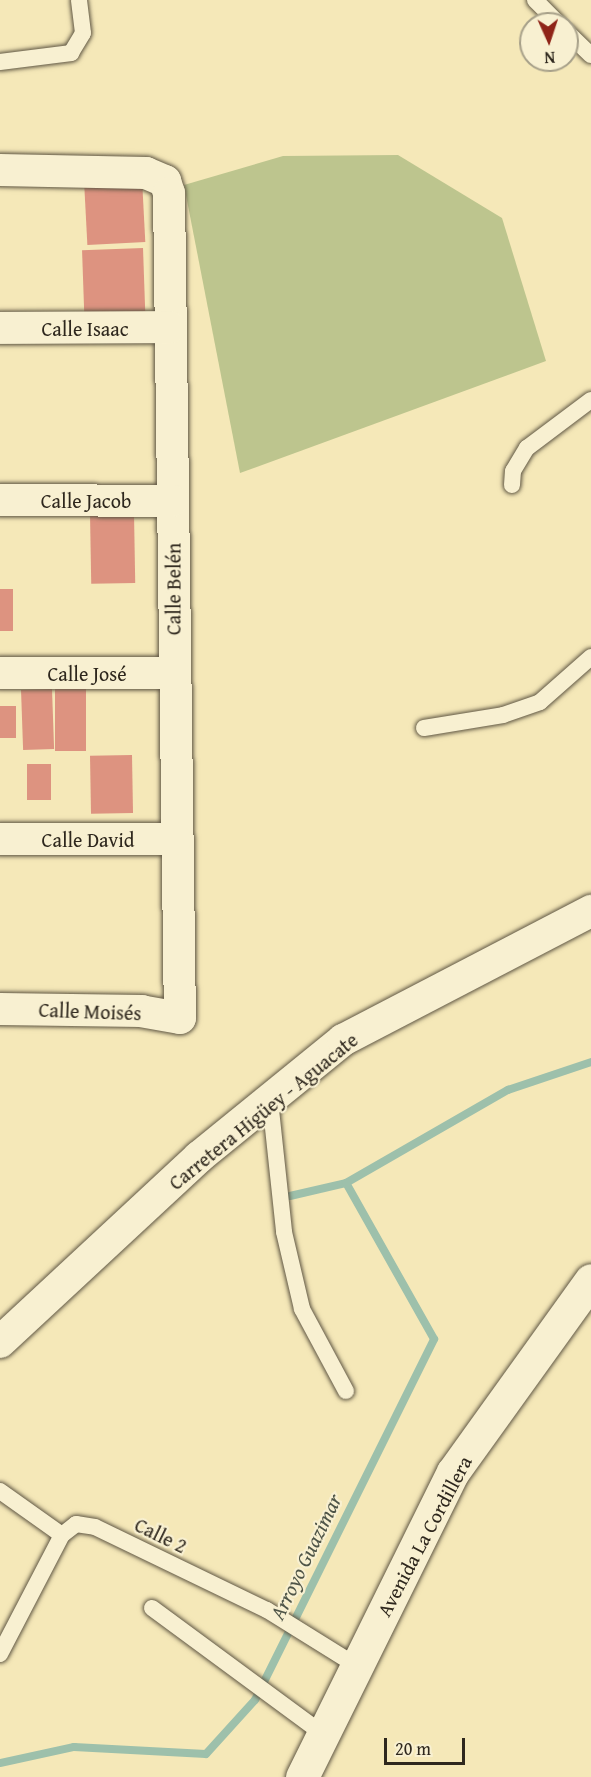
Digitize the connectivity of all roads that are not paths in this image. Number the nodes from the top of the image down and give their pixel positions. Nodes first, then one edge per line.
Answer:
1 (79, 0) edge
2 (535, 0) edge
3 (547, 12) edge
4 (579, 44) edge
5 (591, 56) edge
6 (0, 62) edge
7 (0, 170) edge
8 (170, 327) junction
9 (0, 328) edge
10 (591, 400) edge
11 (512, 485) dead end
12 (0, 500) edge
13 (172, 501) junction
14 (591, 657) edge
15 (0, 673) edge
16 (173, 673) junction
17 (424, 728) dead end
18 (0, 839) edge
19 (175, 839) junction
20 (591, 910) edge
21 (0, 1009) edge
22 (180, 1018) joint
23 (270, 1100) junction
24 (591, 1280) edge
25 (0, 1342) edge
26 (346, 1391) dead end
27 (0, 1491) edge
28 (62, 1535) junction
29 (152, 1608) dead end
30 (0, 1654) edge
31 (357, 1666) junction
32 (323, 1734) junction
33 (302, 1777) edge

1 - 6 lane
2 - 3 lane
4 - 5 lane
7 - 8 street, Calle Belén
8 - 9 street, Calle Isaac
8 - 13 street, Calle Belén
10 - 11 lane
12 - 13 street, Calle Jacob
13 - 16 street, Calle Belén
14 - 17 lane
15 - 16 street, Calle José
16 - 19 street, Calle Belén
18 - 19 street, Calle David
19 - 22 street, Calle Belén
20 - 23 street, Carretera Higüey - Aguacate
21 - 22 street, Calle Moisés
23 - 25 street, Carretera Higüey - Aguacate
23 - 26 lane
24 - 31 main road, Avenida La Cordillera
27 - 28 lane
28 - 30 lane
28 - 31 lane, Calle 2
29 - 32 lane
31 - 32 main road, Avenida La Cordillera
32 - 33 main road, Avenida La Cordillera

